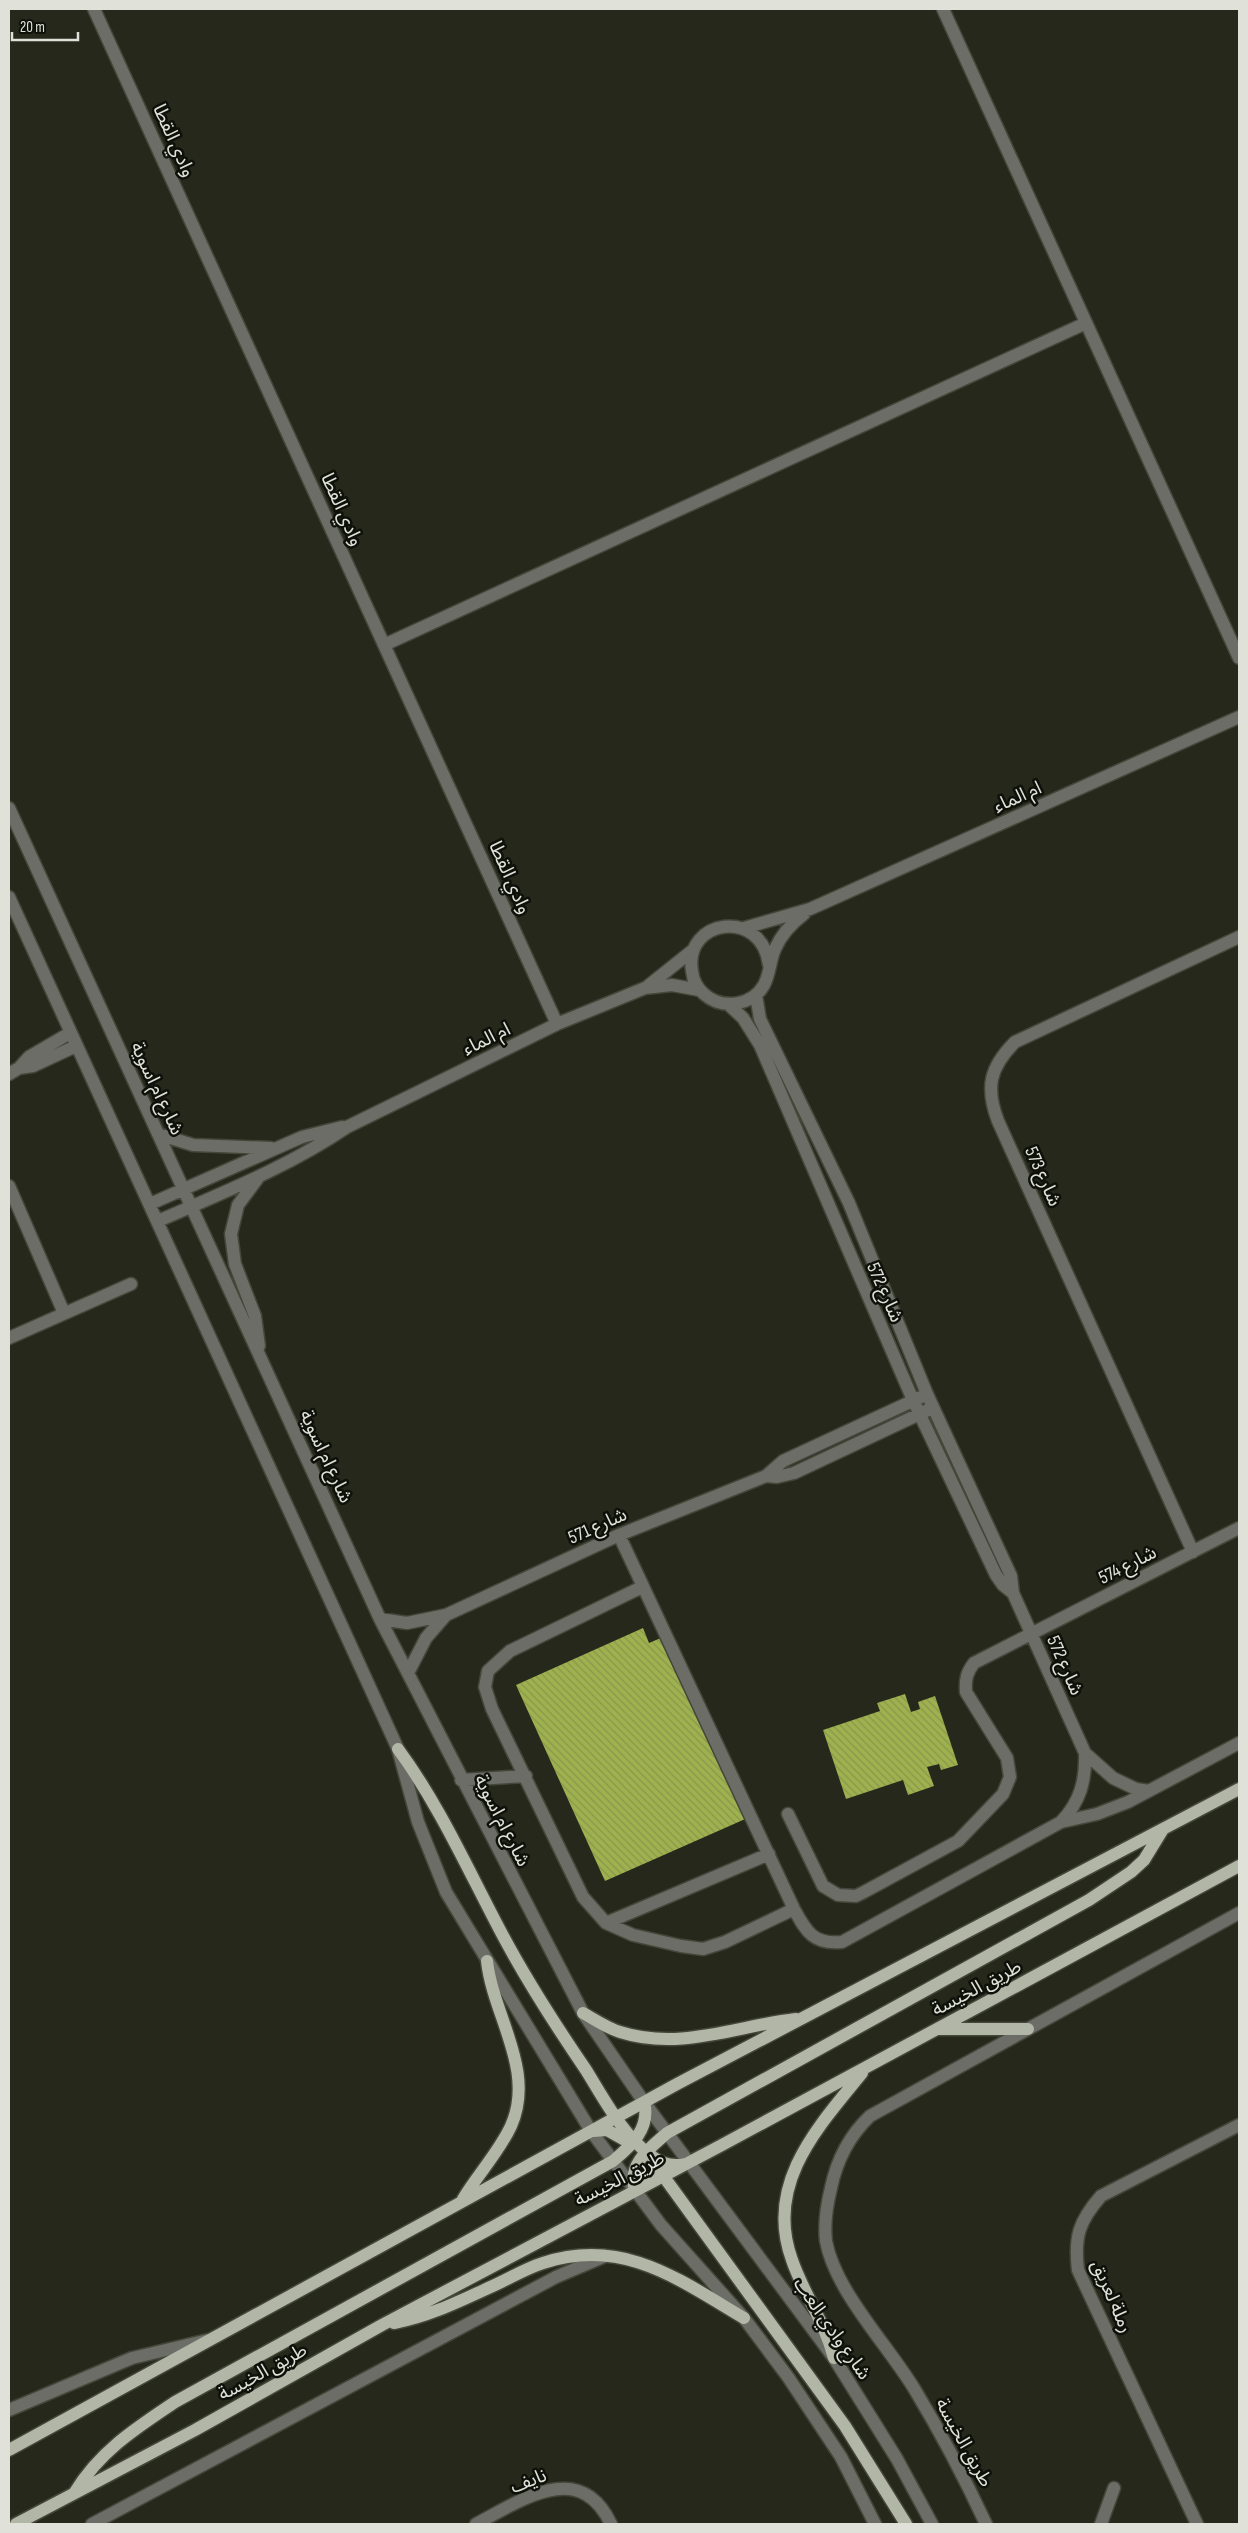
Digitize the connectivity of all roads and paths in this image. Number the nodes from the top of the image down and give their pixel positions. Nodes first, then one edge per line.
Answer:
1 (94, 9) edge
2 (943, 9) edge
3 (1086, 323) junction
4 (384, 645) junction
5 (1239, 658) edge
6 (1239, 718) edge
7 (9, 808) edge
8 (9, 897) edge
9 (810, 909) junction
10 (744, 928) junction
11 (1239, 937) edge
12 (693, 950) junction
13 (769, 965) junction
14 (645, 988) junction
15 (699, 990) junction
16 (756, 995) junction
17 (728, 1004) junction
18 (557, 1024) junction
19 (70, 1033) junction
20 (76, 1046) junction
21 (14, 1071) edge
22 (347, 1127) junction
23 (158, 1134) junction
24 (276, 1148) junction
25 (267, 1171) junction
26 (9, 1186) edge
27 (184, 1190) junction
28 (150, 1204) junction
29 (192, 1206) junction
30 (158, 1221) junction
31 (131, 1284) dead end
32 (64, 1313) junction
33 (9, 1338) edge
34 (260, 1356) junction
35 (927, 1394) junction
36 (913, 1400) junction
37 (934, 1408) junction
38 (920, 1414) junction
39 (766, 1476) junction
40 (1239, 1528) edge
41 (619, 1535) junction
42 (1193, 1552) junction
43 (642, 1587) junction
44 (1013, 1593) junction
45 (446, 1615) junction
46 (380, 1619) junction
47 (1031, 1634) junction
48 (408, 1673) junction
49 (1239, 1743) edge
50 (398, 1749) junction
51 (1085, 1753) junction
52 (526, 1776) junction
53 (461, 1780) junction
54 (1239, 1789) edge
55 (1149, 1791) junction
56 (788, 1814) dead end
57 (1061, 1822) junction
58 (1163, 1829) junction
59 (769, 1854) junction
60 (1239, 1866) edge
61 (794, 1909) junction
62 (1239, 1913) edge
63 (606, 1923) junction
64 (487, 1961) junction
65 (583, 2012) junction
66 (804, 2018) junction
67 (937, 2029) junction
68 (1028, 2029) junction
69 (866, 2067) junction
70 (644, 2102) junction
71 (617, 2118) junction
72 (1239, 2125) edge
73 (591, 2131) junction
74 (667, 2133) junction
75 (634, 2142) junction
76 (645, 2153) junction
77 (613, 2161) junction
78 (690, 2162) junction
79 (664, 2176) junction
80 (635, 2190) junction
81 (461, 2201) junction
82 (606, 2256) junction
83 (744, 2318) junction
84 (382, 2325) junction
85 (212, 2338) junction
86 (834, 2358) junction
87 (10, 2409) edge
88 (9, 2450) edge
89 (1114, 2488) dead end
90 (74, 2493) junction
91 (16, 2524) edge
92 (92, 2524) edge
93 (476, 2524) edge
94 (611, 2524) edge
95 (875, 2524) edge
96 (906, 2524) edge
97 (932, 2524) edge
98 (986, 2524) edge
99 (1101, 2524) edge
100 (1197, 2524) edge

1 - 4 street, وادي القطا
2 - 3 street
3 - 4 street
3 - 5 street
4 - 18 street, وادي القطا
6 - 9 street, ام الماء
7 - 23 street, شارع ام اسوية
8 - 19 street
9 - 10 street, ام الماء
9 - 13 street, ام الماء
10 - 12 street
10 - 13 street
11 - 42 street, شارع 573
12 - 14 street, ام الماء
12 - 15 street
13 - 16 street
14 - 15 street, ام الماء
14 - 18 street, ام الماء
15 - 17 street
16 - 17 street
16 - 35 street, شارع 572
17 - 36 street, شارع 572
18 - 22 street, ام الماء
19 - 20 street
19 - 21 street
20 - 21 street
20 - 28 street
22 - 24 street, ام الماء
22 - 25 street, ام الماء
23 - 24 street
23 - 27 street, شارع ام اسوية
24 - 27 street, ام الماء
25 - 29 street, ام الماء
25 - 34 street
26 - 32 street
27 - 28 street, ام الماء
27 - 29 street, شارع ام اسوية
28 - 30 street
29 - 30 street, ام الماء
29 - 34 street, شارع ام اسوية
30 - 50 street
31 - 32 street
32 - 33 street
34 - 46 street, شارع ام اسوية
35 - 36 street, شارع 571
35 - 37 street, شارع 572
36 - 38 street, شارع 572
36 - 39 street, شارع 571
37 - 38 street, شارع 571
37 - 44 street, شارع 572
38 - 39 street, شارع 571
38 - 44 street, شارع 572
39 - 41 street, شارع 571
40 - 42 street, شارع 574
41 - 43 street
41 - 45 street, شارع 571
42 - 47 street, شارع 574
43 - 52 street
43 - 59 street
44 - 47 street, شارع 572
45 - 46 street, شارع 571
45 - 48 street, شارع 571
46 - 48 street, شارع ام اسوية
47 - 51 street, شارع 572
47 - 56 street, شارع 574
48 - 53 street, شارع ام اسوية
49 - 55 street
50 - 64 street
50 - 71 main road
51 - 55 street, شارع 572
51 - 57 street, شارع 572
52 - 53 street
52 - 63 street
53 - 65 street, شارع ام اسوية
54 - 58 main road
55 - 57 street
57 - 61 street
58 - 66 main road
58 - 74 main road
59 - 61 street
59 - 63 street
60 - 67 main road, طريق الخيسة
61 - 63 street
62 - 68 street, طريق الخيسة
64 - 73 street
64 - 81 main road
65 - 66 main road
65 - 70 street, شارع ام اسوية
66 - 70 main road
67 - 68 main road
67 - 69 main road, طريق الخيسة
68 - 98 street, طريق الخيسة
69 - 78 main road, طريق الخيسة
69 - 86 main road
70 - 71 main road
70 - 74 street, شارع ام اسوية
70 - 75 main road
71 - 73 main road
71 - 75 main road
72 - 100 street, رملة لعريق
73 - 75 main road
73 - 77 street
73 - 81 main road
74 - 76 main road
74 - 78 street, شارع وادي العب
75 - 76 main road
75 - 77 main road
76 - 78 main road
76 - 79 main road
76 - 80 main road
77 - 80 street
77 - 90 main road
78 - 79 main road, طريق الخيسة
78 - 86 street, شارع وادي العب
79 - 80 main road, طريق الخيسة
79 - 96 main road
80 - 83 street
80 - 84 main road, طريق الخيسة
81 - 85 main road
82 - 83 main road
82 - 84 main road
82 - 92 street
83 - 95 street
84 - 90 main road, طريق الخيسة
85 - 87 street
85 - 88 main road
86 - 97 street, شارع وادي العب
89 - 99 street
90 - 91 main road, طريق الخيسة
93 - 94 street, نايف

